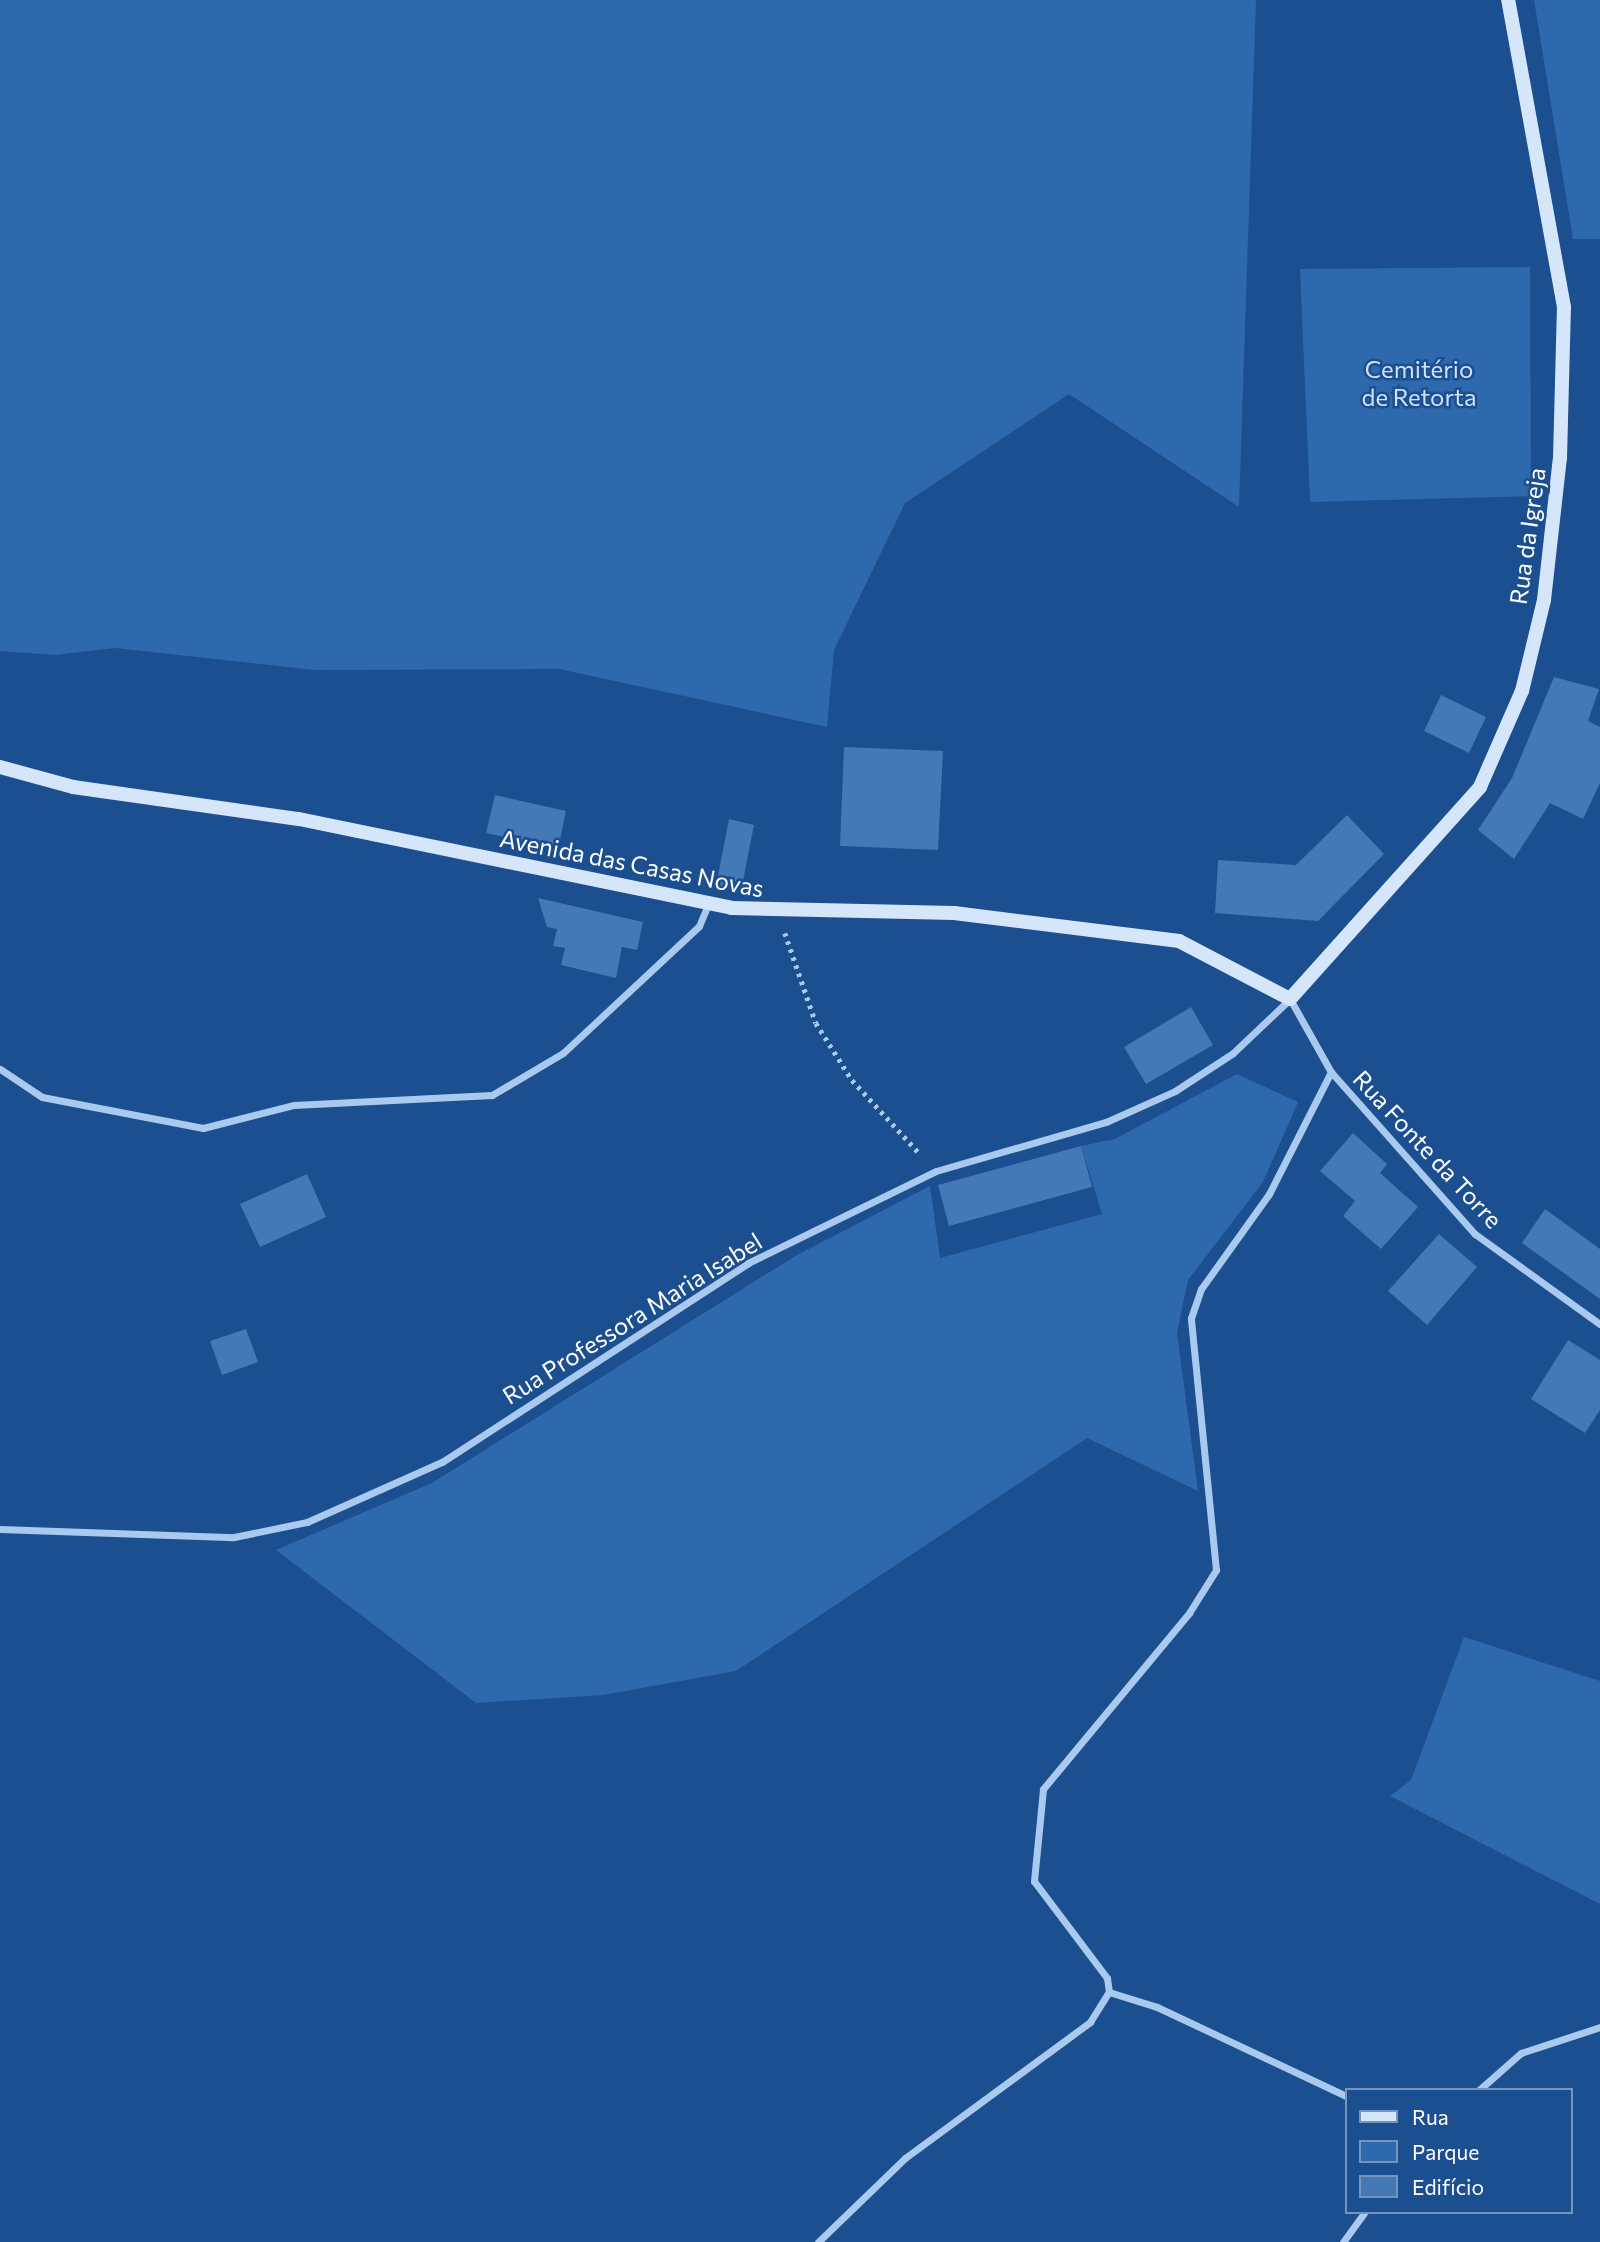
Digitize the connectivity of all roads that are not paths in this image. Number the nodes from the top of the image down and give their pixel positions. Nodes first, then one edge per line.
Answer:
1 (1507, 0) edge
2 (0, 767) edge
3 (709, 903) junction
4 (1290, 999) junction
5 (0, 1069) edge
6 (1331, 1072) junction
7 (1600, 1324) edge
8 (0, 1529) edge
9 (1109, 1992) junction
10 (1600, 2027) edge
11 (1481, 2088) edge
12 (1344, 2095) edge
13 (1364, 2214) edge
14 (818, 2242) edge
15 (1343, 2242) edge

1 - 4 street, Rua da Igreja
2 - 3 street, Avenida das Casas Novas
3 - 4 street, Avenida das Casas Novas
3 - 5 street
4 - 6 street, Rua Fonte da Torre
4 - 8 street, Rua Professora Maria Isabel
6 - 7 street, Rua Fonte da Torre
6 - 9 street
9 - 12 street
9 - 14 street
10 - 11 street
13 - 15 street

